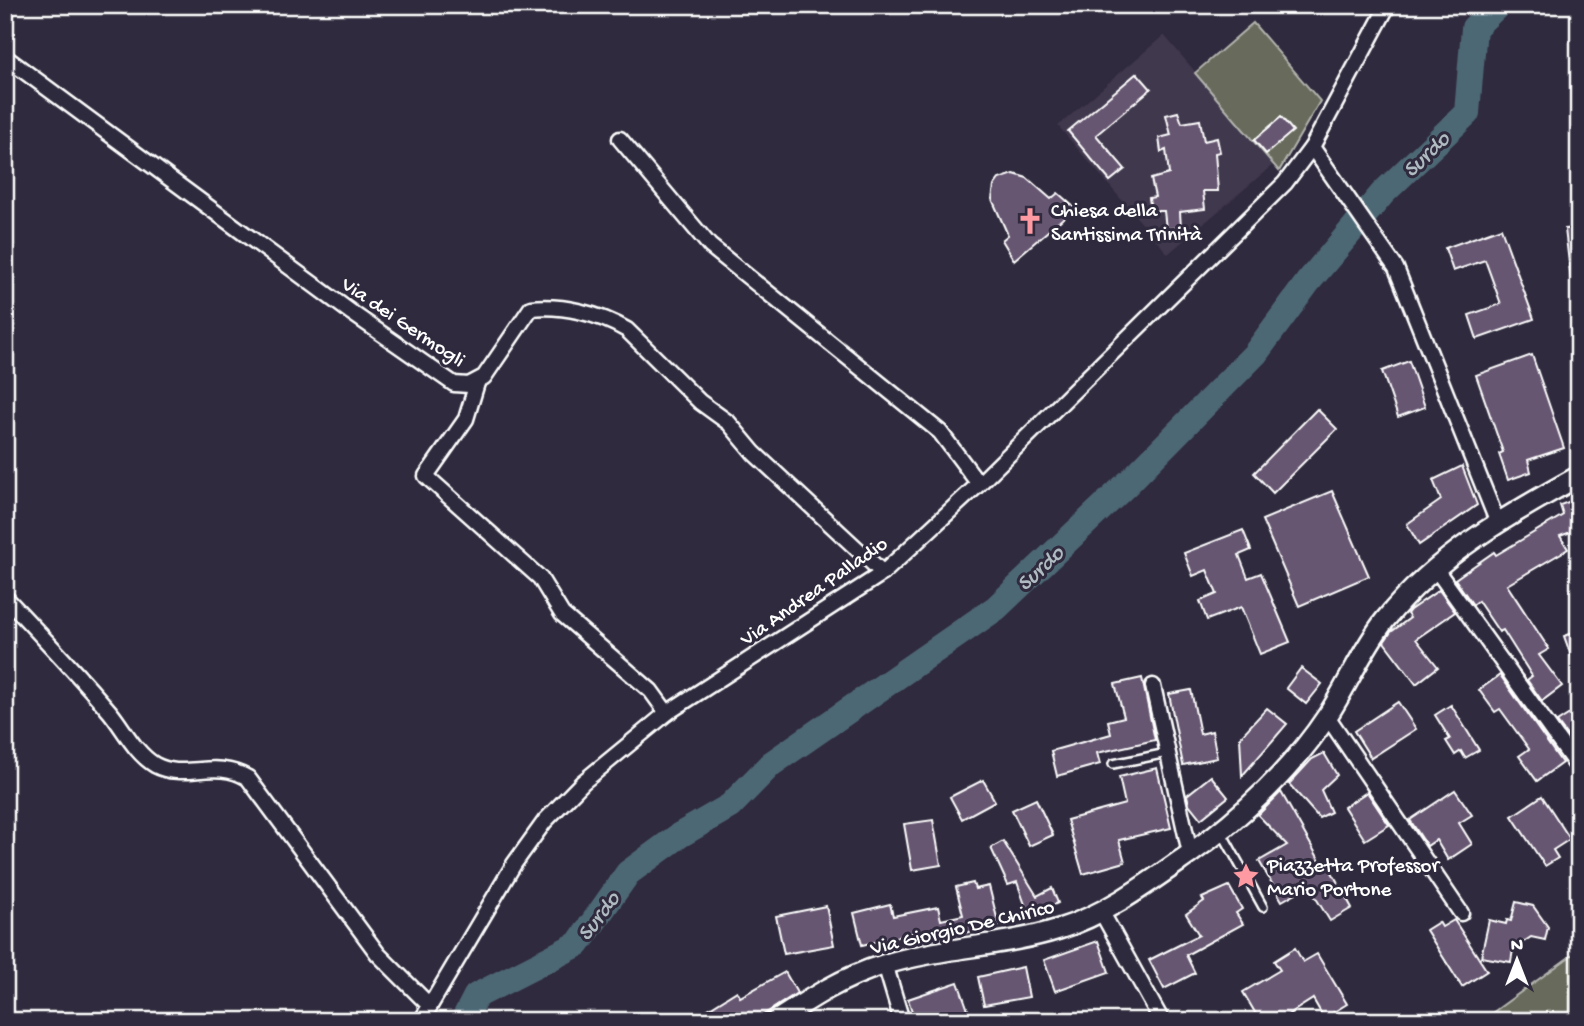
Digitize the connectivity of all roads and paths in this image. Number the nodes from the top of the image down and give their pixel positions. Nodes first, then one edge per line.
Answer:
1 (1388, 5) edge
2 (5, 57) edge
3 (620, 139) dead end
4 (1312, 147) junction
5 (477, 383) junction
6 (1579, 476) edge
7 (979, 484) junction
8 (1497, 521) junction
9 (1435, 568) junction
10 (883, 573) junction
11 (5, 597) edge
12 (1153, 686) dead end
13 (667, 713) junction
14 (1327, 716) junction
15 (1167, 753) junction
16 (1113, 764) dead end
17 (1579, 769) edge
18 (1220, 831) junction
19 (1190, 853) junction
20 (1263, 907) dead end
21 (1101, 911) junction
22 (1461, 912) dead end
23 (885, 964) junction
24 (430, 1006) junction
25 (421, 1021) edge
26 (776, 1021) edge
27 (902, 1021) edge
28 (1162, 1021) edge

1 - 4 street, Via Andrea Palladio
2 - 5 street, Via dei Germogli
3 - 7 street
4 - 7 street, Via Andrea Palladio
4 - 8 street
5 - 10 street, Via dei Germogli
5 - 13 street
6 - 8 main road, Via Giorgio De Chirico
7 - 10 street, Via Andrea Palladio
8 - 9 main road, Via Giorgio De Chirico
9 - 14 main road, Via Giorgio De Chirico
9 - 17 street
10 - 13 street, Via Andrea Palladio
11 - 24 street
12 - 15 street
13 - 24 street, Via Andrea Palladio
14 - 18 main road, Via Giorgio De Chirico
14 - 22 street
15 - 16 lane
15 - 19 street
18 - 19 main road, Via Giorgio De Chirico
18 - 20 lane
19 - 21 main road, Via Giorgio De Chirico
21 - 23 main road, Via Giorgio De Chirico
21 - 28 street
23 - 26 main road, Via Giorgio De Chirico
23 - 27 street
24 - 25 street, Via Andrea Palladio

